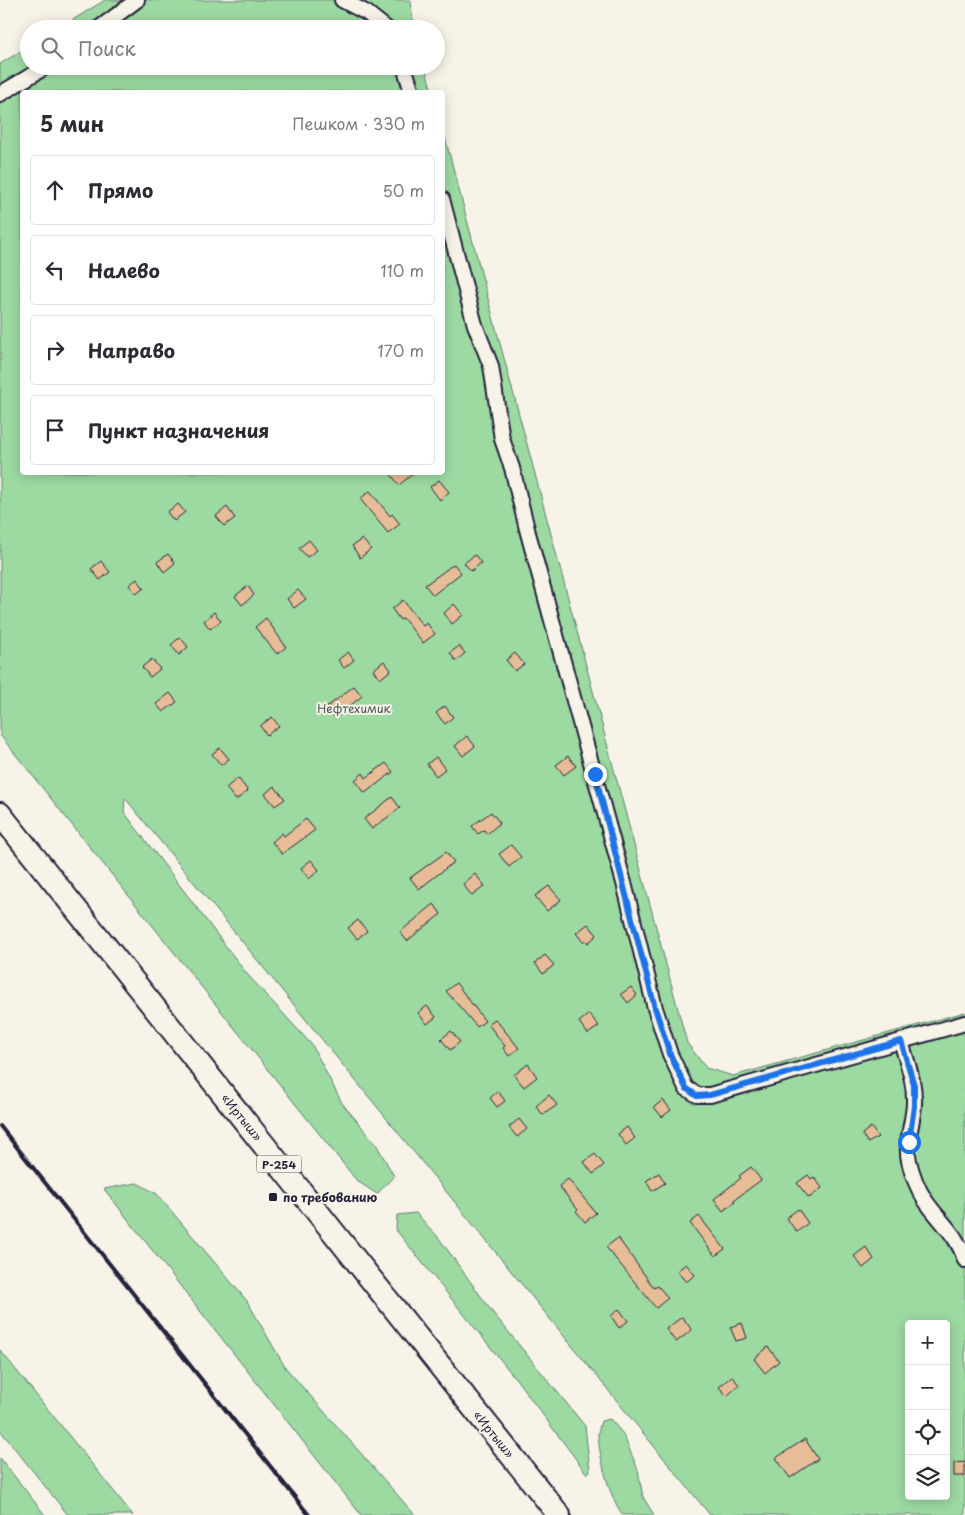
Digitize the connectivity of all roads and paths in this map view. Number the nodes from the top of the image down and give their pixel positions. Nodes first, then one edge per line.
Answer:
1 (137, 0) edge
2 (342, 0) edge
3 (110, 20) edge
4 (376, 20) edge
5 (32, 75) edge
6 (407, 75) edge
7 (411, 90) edge
8 (0, 94) edge
9 (445, 210) edge
10 (0, 814) edge
11 (965, 1023) edge
12 (901, 1041) junction
13 (965, 1260) edge
14 (559, 1515) edge

1 - 3 street
2 - 4 street
5 - 8 street
6 - 7 street
9 - 12 street
10 - 14 main road, «Иртыш» / Р-254
11 - 12 street
12 - 13 street

